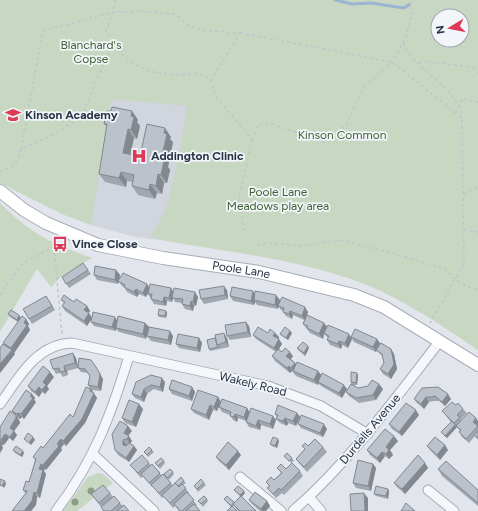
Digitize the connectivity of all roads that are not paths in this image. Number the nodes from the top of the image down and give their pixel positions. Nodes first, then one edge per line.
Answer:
1 (0, 191) edge
2 (440, 340) junction
3 (129, 356) junction
4 (478, 365) edge
5 (0, 404) edge
6 (368, 434) junction
7 (93, 454) junction
8 (240, 477) dead end
9 (428, 490) dead end
10 (309, 497) junction
11 (56, 511) edge
12 (154, 511) edge
13 (281, 511) edge
14 (293, 511) edge
15 (321, 511) edge
16 (454, 511) edge

1 - 2 street, Poole Lane
2 - 4 street, Poole Lane
2 - 6 street, Durdells Avenue
3 - 5 street, Wakely Road
3 - 6 street, Wakely Road
3 - 7 street
6 - 10 street, Durdells Avenue
7 - 11 street
7 - 12 street
8 - 13 street
9 - 16 street
10 - 14 street, Durdells Avenue
10 - 15 street

